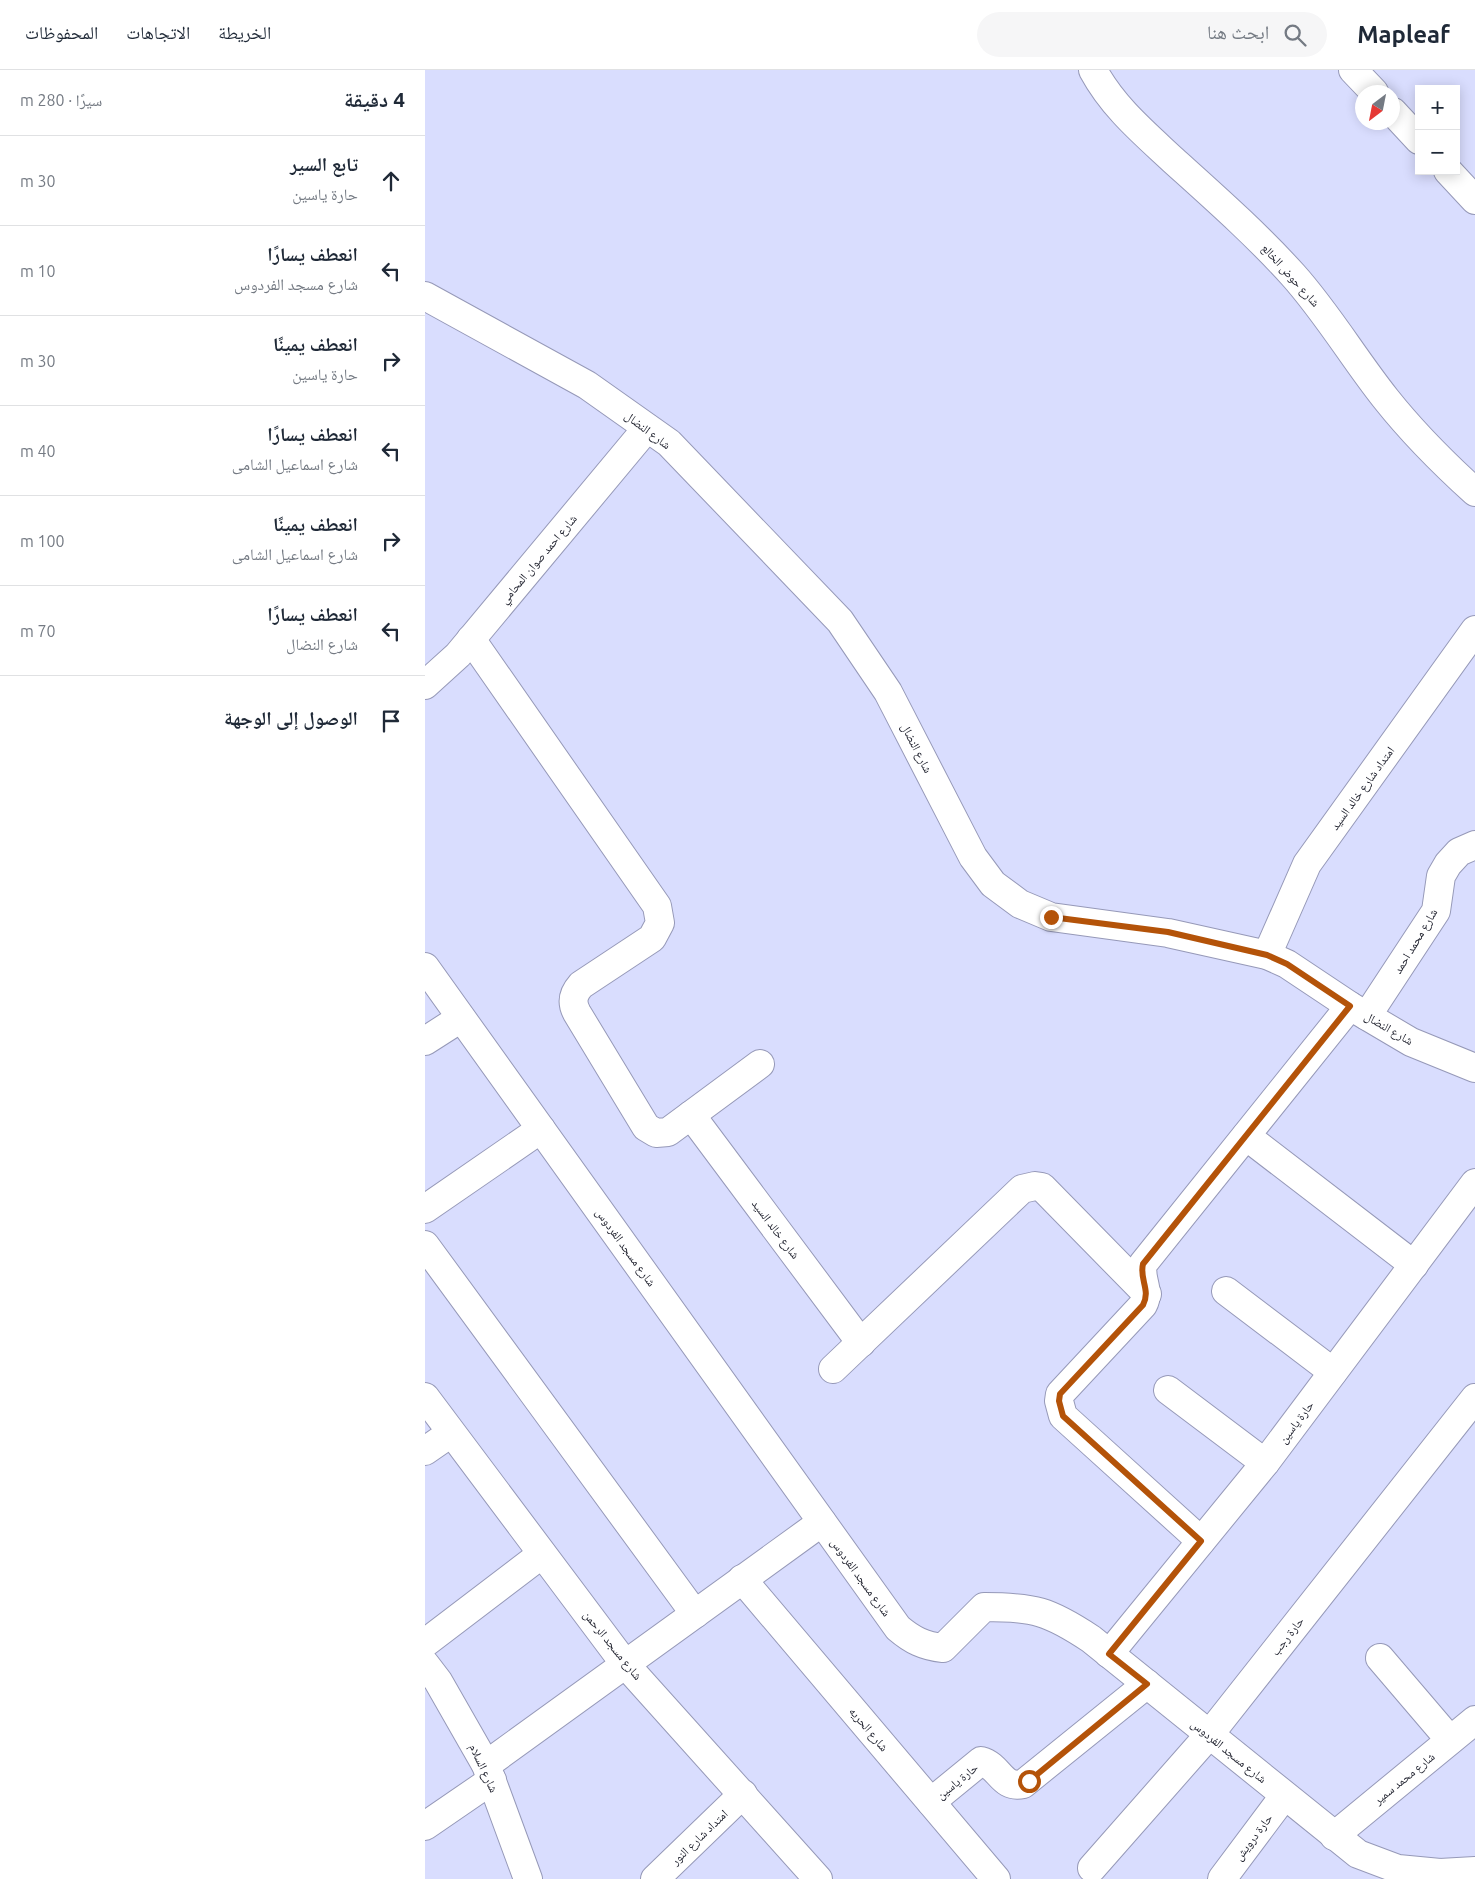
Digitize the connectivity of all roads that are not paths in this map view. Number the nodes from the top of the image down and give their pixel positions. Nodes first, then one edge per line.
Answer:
1 (1093, 70) edge
2 (1353, 70) edge
3 (1367, 85) edge
4 (1400, 120) edge
5 (1415, 136) edge
6 (1452, 175) edge
7 (1475, 200) edge
8 (425, 296) edge
9 (647, 428) junction
10 (1475, 492) edge
11 (1473, 637) edge
12 (471, 639) junction
13 (425, 686) edge
14 (1475, 845) edge
15 (1267, 955) junction
16 (425, 967) edge
17 (1359, 1011) junction
18 (461, 1018) junction
19 (425, 1040) edge
20 (759, 1064) dead end
21 (1475, 1068) edge
22 (691, 1115) junction
23 (541, 1129) junction
24 (1246, 1136) junction
25 (1475, 1183) edge
26 (425, 1209) edge
27 (425, 1245) edge
28 (1414, 1265) junction
29 (1226, 1291) dead end
30 (1147, 1294) junction
31 (861, 1343) junction
32 (833, 1369) dead end
33 (1333, 1372) junction
34 (1168, 1390) dead end
35 (425, 1397) edge
36 (1475, 1398) edge
37 (451, 1433) junction
38 (425, 1451) edge
39 (1265, 1463) junction
40 (821, 1522) junction
41 (1201, 1541) junction
42 (542, 1554) junction
43 (742, 1579) junction
44 (695, 1614) junction
45 (425, 1643) edge
46 (1109, 1654) junction
47 (1380, 1658) dead end
48 (625, 1664) junction
49 (429, 1679) edge
50 (1147, 1684) junction
51 (1475, 1720) edge
52 (1209, 1735) junction
53 (1450, 1740) junction
54 (489, 1772) junction
55 (743, 1794) junction
56 (1284, 1796) junction
57 (931, 1802) junction
58 (425, 1826) edge
59 (1333, 1836) junction
60 (1092, 1868) dead end
61 (1475, 1871) edge
62 (528, 1879) edge
63 (655, 1879) edge
64 (819, 1879) edge
65 (996, 1879) edge
66 (1222, 1879) edge

1 - 10 street, شارع حوض الخالع
2 - 3 street
4 - 5 street
6 - 7 street
8 - 9 street, شارع النضال
9 - 12 street, شارع احمد صوان المحامي
9 - 15 street, شارع النضال
11 - 15 street, امتداد شارع خالد السيد
12 - 13 street, شارع احمد صوان المحامي
12 - 22 street
14 - 17 street, شارع محمد احمد
15 - 17 street, شارع النضال
16 - 18 street, شارع مسجد الفردوس
17 - 21 street, شارع النضال
17 - 24 street, شارع محمد احمد
18 - 19 street
18 - 23 street, شارع مسجد الفردوس
20 - 22 street
22 - 31 street, شارع خالد السيد
23 - 26 street
23 - 40 street, شارع مسجد الفردوس
24 - 28 street
24 - 30 street, شارع محمد احمد
25 - 28 street, حارة ياسين
27 - 44 street
28 - 33 street, حارة ياسين
29 - 33 street
30 - 31 street
30 - 41 street
31 - 32 street
33 - 39 street, حارة ياسين
34 - 39 street
35 - 37 street, شارع مسجد الرحمن
36 - 52 street, حارة رجب
37 - 38 street
37 - 42 street, شارع مسجد الرحمن
39 - 41 street, حارة ياسين
40 - 43 street
40 - 46 street, شارع مسجد الفردوس
41 - 46 street, حارة ياسين
42 - 45 street
42 - 48 street, شارع مسجد الرحمن
43 - 44 street
43 - 57 street, شارع الحريه
44 - 48 street
46 - 50 street, شارع مسجد الفردوس
47 - 53 street
48 - 54 street
48 - 55 street, شارع مسجد الرحمن
49 - 54 street, شارع السلام
50 - 52 street, شارع مسجد الفردوس
50 - 57 street, حارة ياسين
51 - 53 street, شارع محمد سمير
52 - 56 street, شارع مسجد الفردوس
52 - 60 street, حارة رجب
53 - 59 street, شارع محمد سمير
54 - 58 street
54 - 62 street, شارع السلام
55 - 63 street, امتداد شارع النور
55 - 64 street, شارع مسجد الرحمن
56 - 59 street, شارع مسجد الفردوس
56 - 66 street, حارة درويش
57 - 65 street, شارع الحريه
59 - 61 street, شارع مسجد الفردوس

